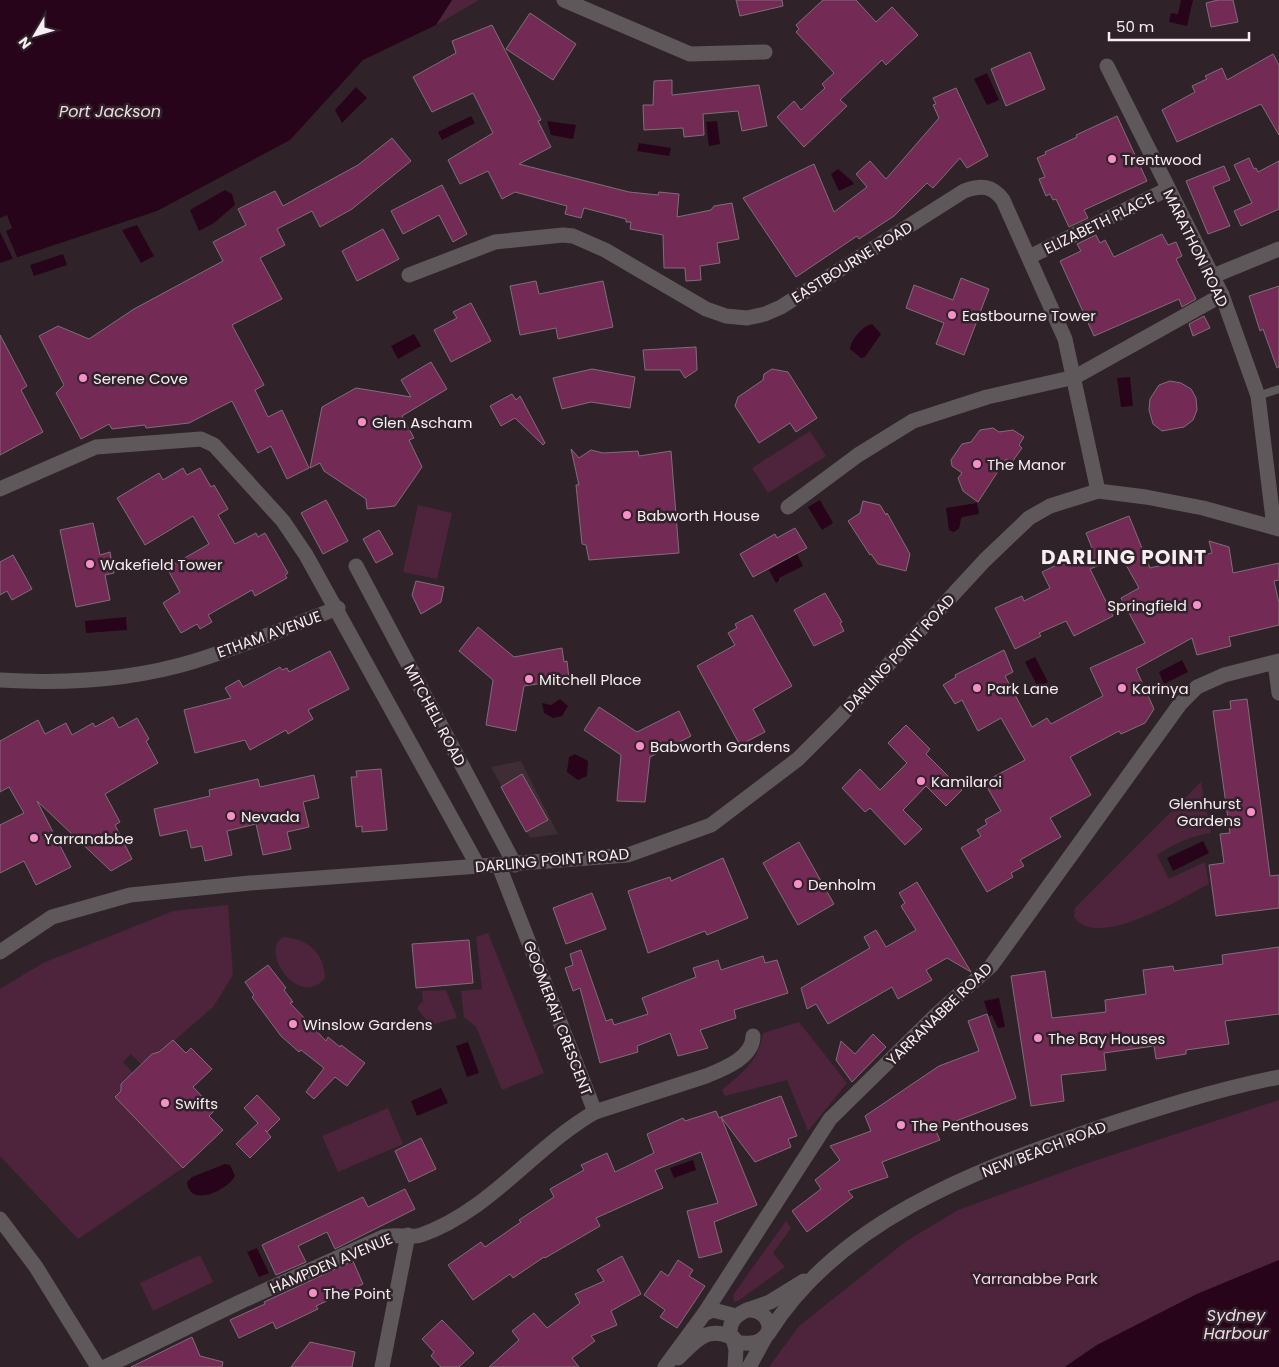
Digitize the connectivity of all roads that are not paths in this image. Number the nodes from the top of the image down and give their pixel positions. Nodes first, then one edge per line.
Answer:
1 (566, 1) edge
2 (765, 52) dead end
3 (1107, 66) dead end
4 (1168, 189) junction
5 (1279, 249) edge
6 (1029, 257) junction
7 (409, 275) dead end
8 (1213, 276) junction
9 (1222, 296) junction
10 (1074, 377) junction
11 (1279, 390) edge
12 (1258, 396) junction
13 (0, 490) edge
14 (1098, 491) junction
15 (788, 507) dead end
16 (1276, 528) edge
17 (356, 566) dead end
18 (338, 608) junction
19 (1277, 662) edge
20 (0, 680) edge
21 (1279, 693) edge
22 (515, 865) junction
23 (478, 866) junction
24 (499, 866) junction
25 (0, 952) edge
26 (753, 1036) dead end
27 (1279, 1077) edge
28 (595, 1112) junction
29 (0, 1219) edge
30 (408, 1236) junction
31 (828, 1265) junction
32 (742, 1313) junction
33 (704, 1314) junction
34 (767, 1335) junction
35 (727, 1336) junction
36 (98, 1367) edge
37 (105, 1367) edge
38 (382, 1367) edge
39 (665, 1367) edge
40 (669, 1367) edge
41 (735, 1367) edge
42 (749, 1367) edge

1 - 2 street
3 - 4 street, MARATHON ROAD
4 - 6 street, ELIZABETH PLACE
4 - 8 street, MARATHON ROAD
5 - 8 street
6 - 7 street, EASTBOURNE ROAD
6 - 10 street, EASTBOURNE ROAD
8 - 9 street, MARATHON ROAD
9 - 10 street
9 - 12 street, MARATHON ROAD
10 - 14 street, EASTBOURNE ROAD
10 - 15 street
11 - 12 lane
12 - 16 street, MARATHON ROAD
13 - 18 street
14 - 16 street, DARLING POINT ROAD
14 - 22 street, DARLING POINT ROAD
17 - 22 street, MITCHELL ROAD
18 - 20 street, ETHAM AVENUE
18 - 23 street, ETHAM AVENUE
19 - 21 street
19 - 33 street, YARRANABBE ROAD
22 - 24 street, DARLING POINT ROAD
23 - 24 street, DARLING POINT ROAD
23 - 25 street, DARLING POINT ROAD
24 - 28 street, GOOMERAH CRESCENT
26 - 28 street, GOOMERAH CRESCENT
27 - 31 street, NEW BEACH ROAD
28 - 30 street, HAMPDEN AVENUE
29 - 36 street
30 - 37 street, HAMPDEN AVENUE
30 - 38 street
31 - 32 street, NEW BEACH ROAD
31 - 34 street, NEW BEACH ROAD
32 - 33 street
32 - 34 street
32 - 35 street
33 - 35 street
33 - 39 street, YARRANABBE ROAD
34 - 35 street
34 - 42 street, NEW BEACH ROAD
35 - 40 street
35 - 41 street

